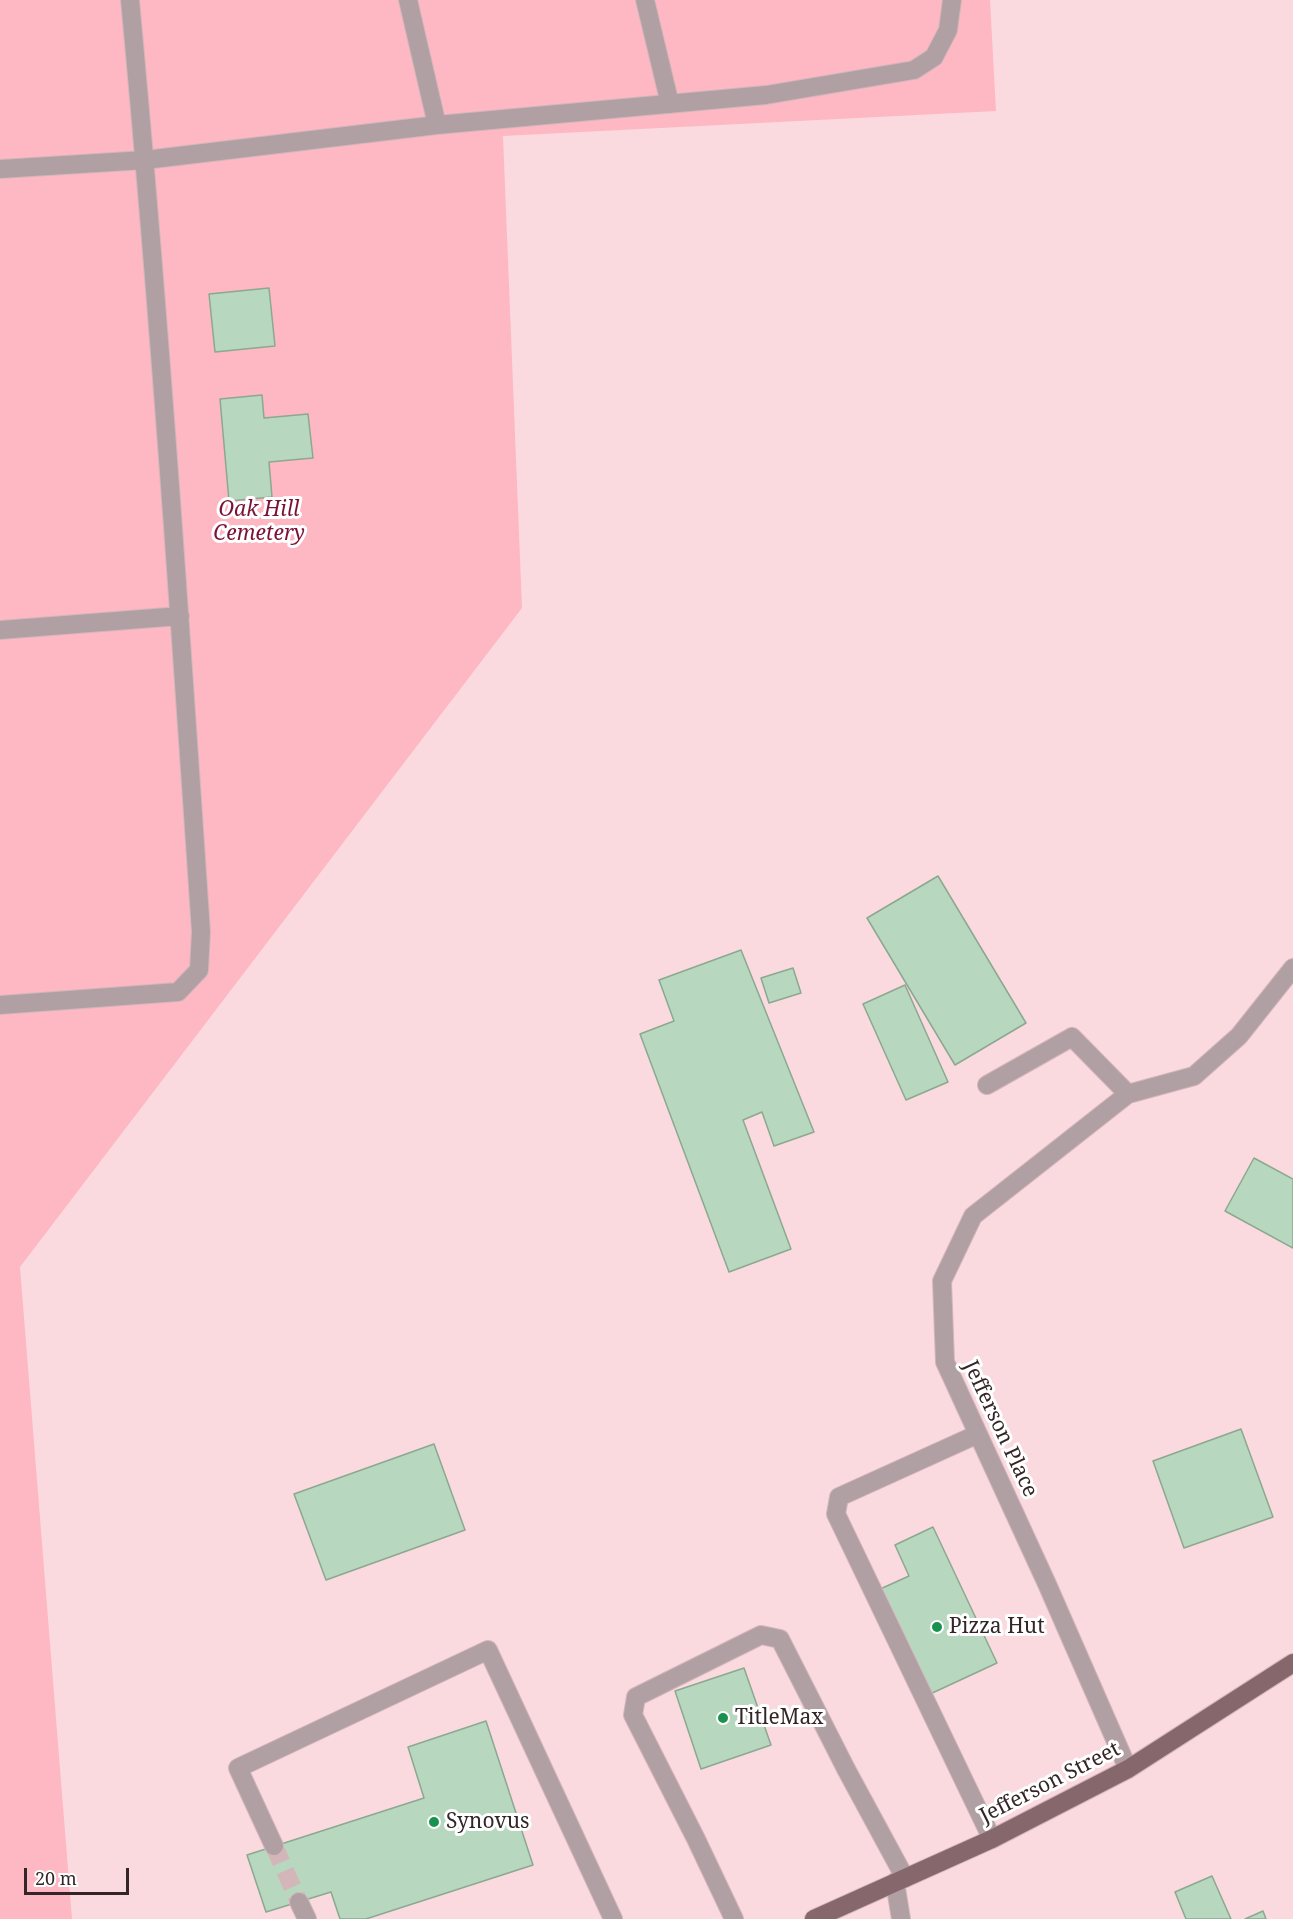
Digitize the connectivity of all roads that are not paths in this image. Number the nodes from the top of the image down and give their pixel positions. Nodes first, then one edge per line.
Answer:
1 (130, 0) edge
2 (408, 0) edge
3 (645, 0) edge
4 (952, 0) edge
5 (670, 104) junction
6 (437, 125) junction
7 (145, 160) junction
8 (0, 169) edge
9 (180, 616) junction
10 (0, 630) edge
11 (1293, 968) edge
12 (0, 1005) edge
13 (987, 1085) dead end
14 (1128, 1094) junction
15 (978, 1434) junction
16 (1293, 1663) edge
17 (1128, 1769) junction
18 (992, 1839) junction
19 (274, 1846) tunnel mouth
20 (900, 1880) junction
21 (299, 1902) tunnel mouth
22 (307, 1919) edge
23 (613, 1919) edge
24 (734, 1919) edge
25 (814, 1919) edge
26 (901, 1919) edge

1 - 7 street
2 - 6 street
3 - 5 street
4 - 5 street
5 - 6 street
6 - 7 street
7 - 8 street
7 - 9 street
9 - 10 street
9 - 12 street
11 - 14 street
13 - 14 street
14 - 15 street, Jefferson Place
15 - 17 street, Jefferson Place
15 - 18 street
16 - 17 main road, Jefferson Street
17 - 18 main road, Jefferson Street
18 - 20 main road, Jefferson Street
19 - 23 street
20 - 24 street
20 - 25 main road, Jefferson Street
20 - 26 street
21 - 22 street

